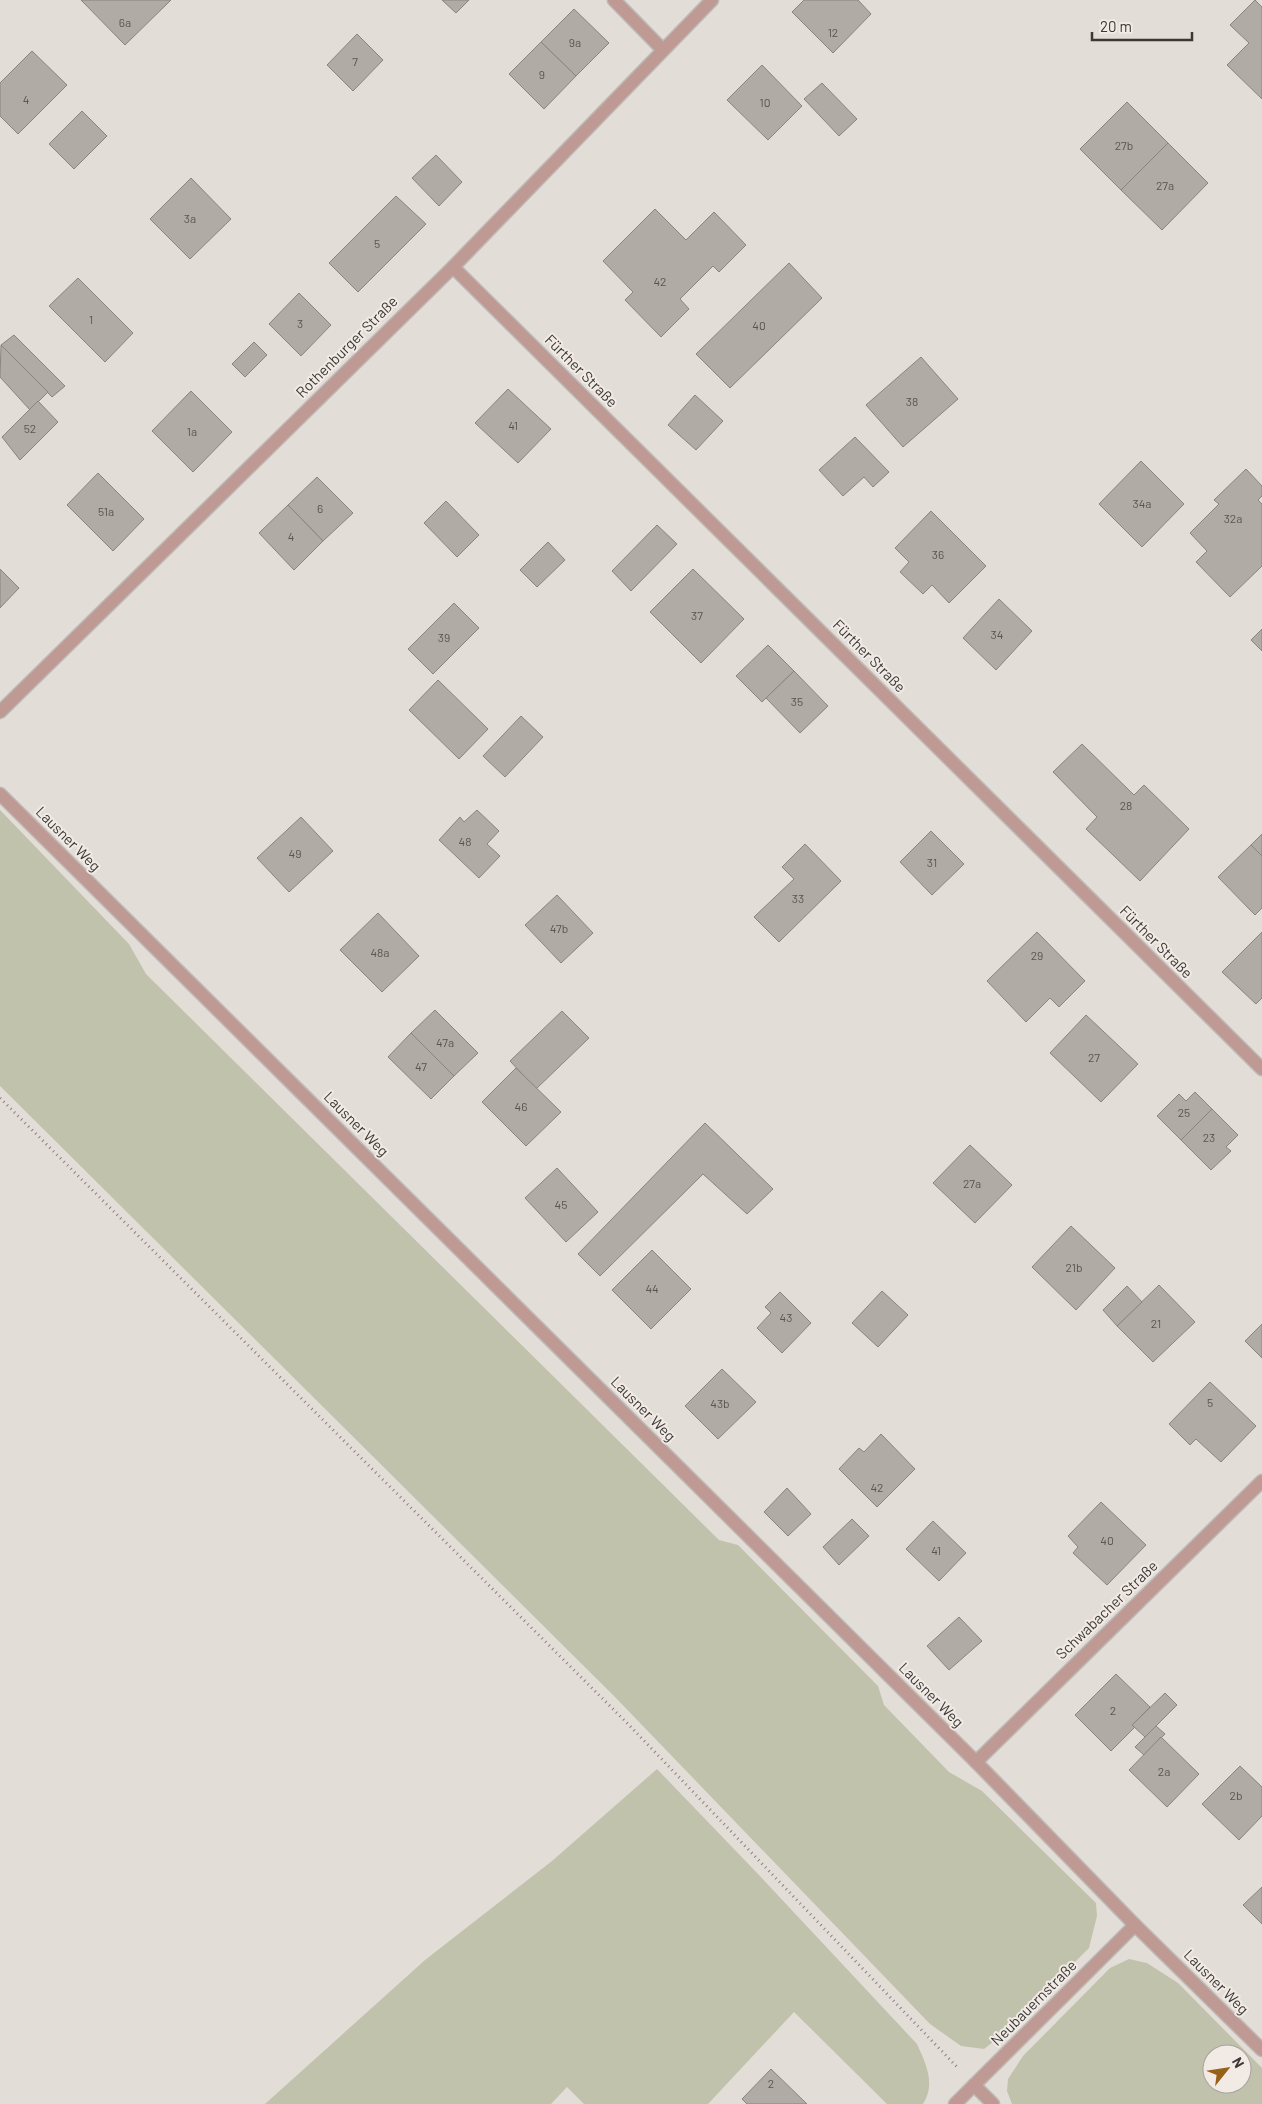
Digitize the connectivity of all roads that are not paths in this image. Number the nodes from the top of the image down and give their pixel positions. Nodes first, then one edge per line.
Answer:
1 (614, 0) edge
2 (712, 0) edge
3 (662, 49) junction
4 (452, 267) junction
5 (0, 712) edge
6 (0, 794) edge
7 (1262, 1069) edge
8 (1262, 1481) edge
9 (976, 1762) junction
10 (1135, 1925) junction
11 (1262, 2050) edge
12 (974, 2085) junction
13 (954, 2104) edge
14 (993, 2104) edge

1 - 3 street
2 - 3 street, Rothenburger Straße
3 - 4 street, Rothenburger Straße
4 - 5 street, Rothenburger Straße
4 - 7 street, Fürther Straße
6 - 9 street, Lausner Weg
8 - 9 street, Schwabacher Straße
9 - 10 street, Lausner Weg
10 - 11 street, Lausner Weg
10 - 12 street, Neubauernstraße
12 - 13 street, Neubauernstraße
12 - 14 street

